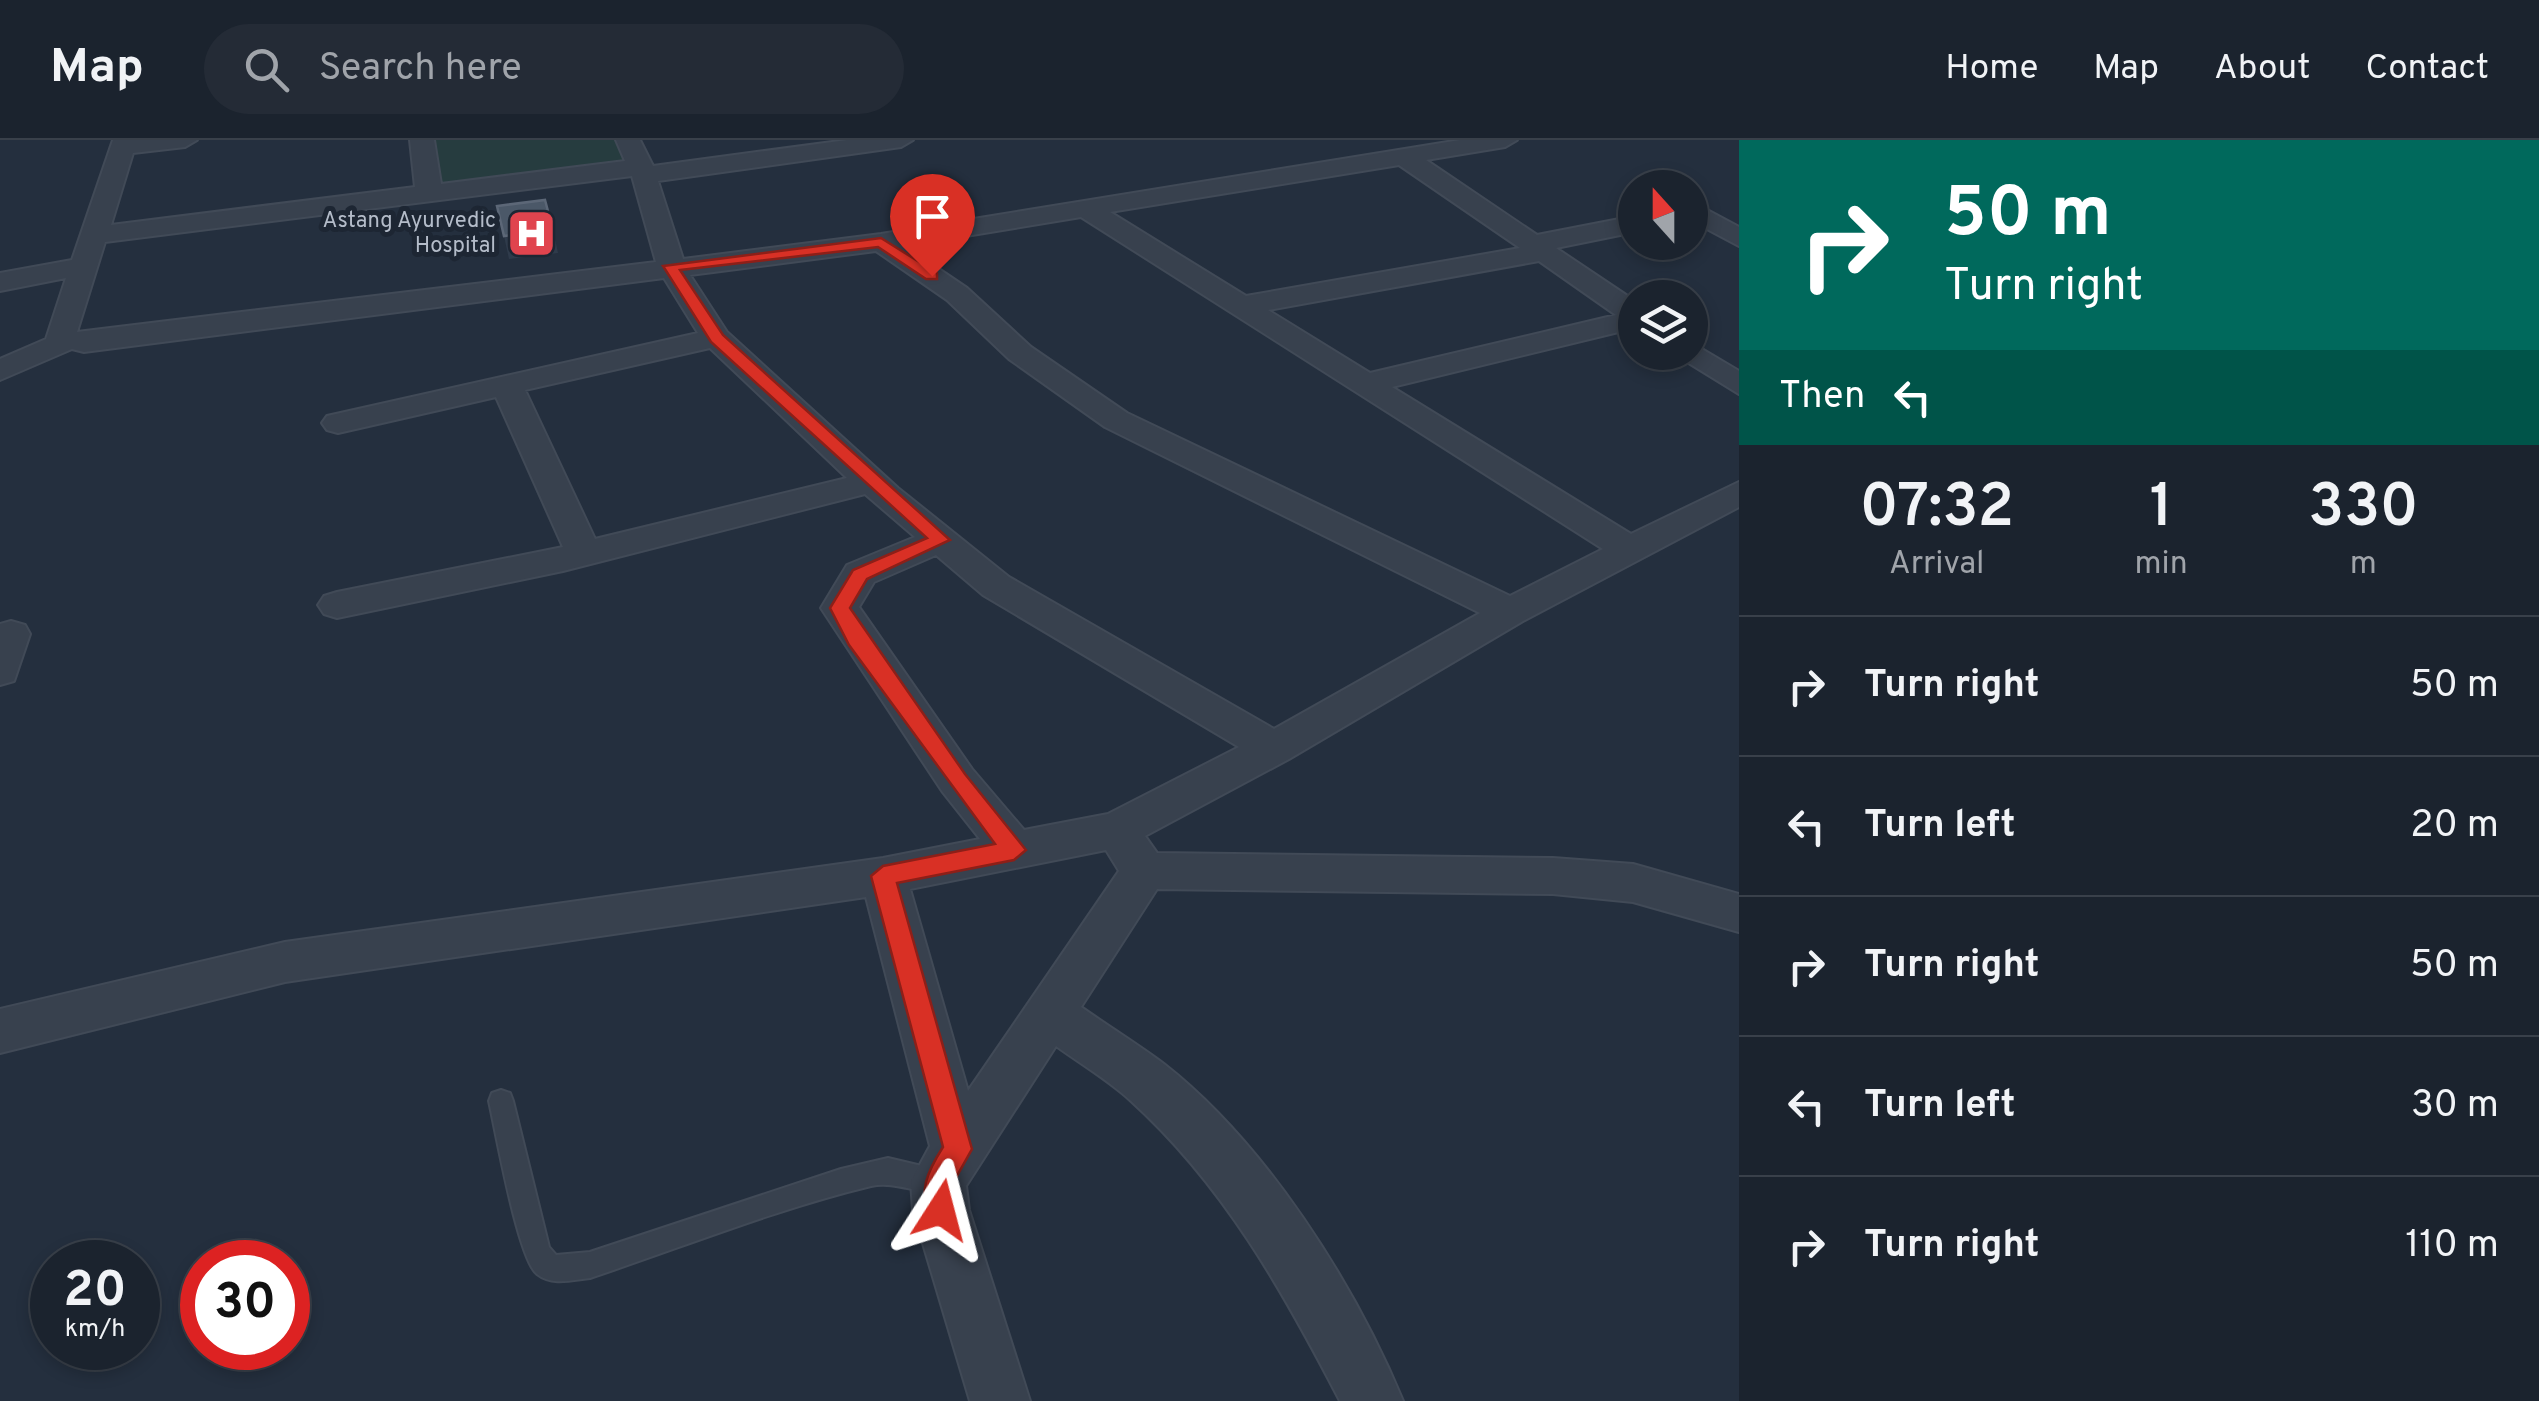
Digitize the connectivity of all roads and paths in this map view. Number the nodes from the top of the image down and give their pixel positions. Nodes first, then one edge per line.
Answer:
1 (185, 140) edge
2 (422, 140) edge
3 (900, 140) edge
4 (1504, 140) edge
5 (124, 144) edge
6 (1309, 150) dead end
7 (1404, 157) junction
8 (638, 161) edge
9 (1330, 170) junction
10 (429, 194) junction
11 (1739, 204) edge
12 (1084, 208) junction
13 (1708, 209) edge
14 (1708, 220) edge
15 (1618, 228) edge
16 (93, 235) junction
17 (1739, 238) edge
18 (881, 242) junction
19 (1538, 248) junction
20 (83, 266) junction
21 (670, 266) junction
22 (0, 282) edge
23 (1618, 304) edge
24 (1240, 306) junction
25 (1618, 320) edge
26 (716, 338) junction
27 (68, 340) junction
28 (1708, 363) edge
29 (0, 371) edge
30 (1364, 384) junction
31 (1739, 384) edge
32 (507, 386) junction
33 (338, 422) dead end
34 (872, 482) junction
35 (1739, 493) edge
36 (940, 540) junction
37 (1630, 550) junction
38 (584, 554) junction
39 (337, 604) dead end
40 (1510, 612) junction
41 (1274, 748) junction
42 (1117, 830) junction
43 (1014, 850) junction
44 (1144, 871) junction
45 (883, 876) junction
46 (1739, 913) edge
47 (1050, 1014) junction
48 (0, 1032) edge
49 (501, 1100) dead end
50 (948, 1165) junction
51 (1000, 1401) edge
52 (1373, 1401) edge

1 - 5 street
2 - 10 street
3 - 8 street
4 - 7 street
5 - 16 street
6 - 9 street
7 - 9 street
7 - 19 street
8 - 10 street
8 - 21 street
9 - 12 street
10 - 16 street
11 - 13 street
12 - 18 street
12 - 24 street
14 - 17 street
15 - 19 street
16 - 20 street
18 - 21 street
18 - 40 street
19 - 23 street
19 - 24 street
20 - 22 street
20 - 27 street
21 - 26 street
21 - 27 street
24 - 30 street
25 - 30 street
26 - 32 street
26 - 34 street
27 - 29 street
28 - 31 street
30 - 37 street
32 - 33 street
32 - 38 street
34 - 36 street
34 - 38 street
35 - 37 street
36 - 41 street
36 - 43 street
37 - 40 street
38 - 39 street
40 - 41 street
41 - 42 street
42 - 43 street
42 - 44 street
43 - 45 street
44 - 46 street
44 - 47 street
45 - 48 street
45 - 50 street
47 - 50 street
47 - 52 street
49 - 50 lane
50 - 51 street

